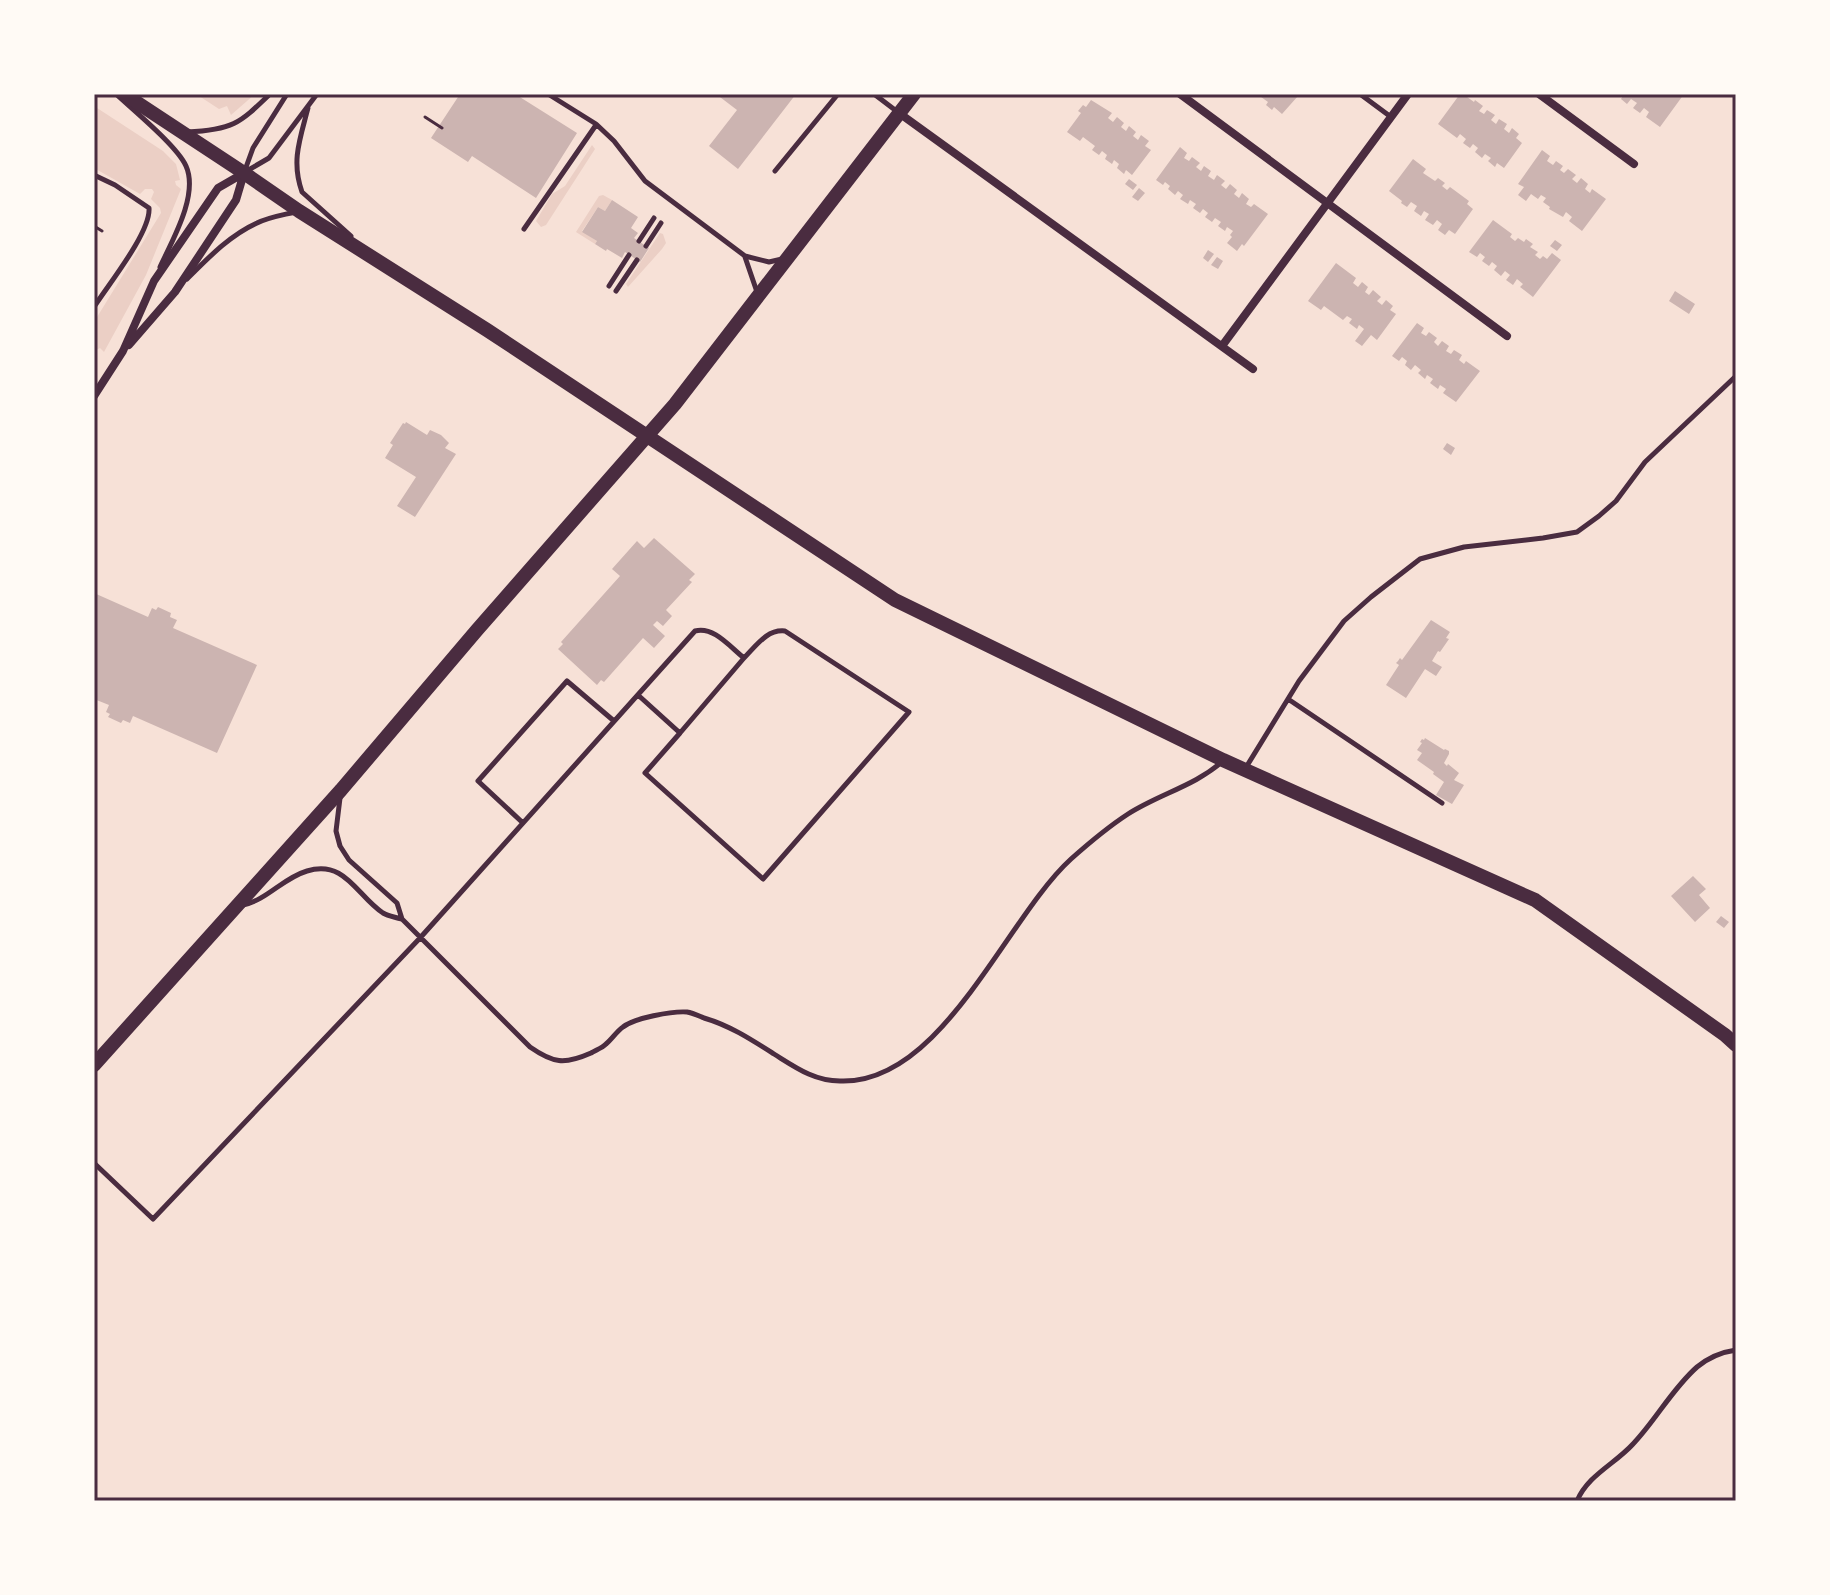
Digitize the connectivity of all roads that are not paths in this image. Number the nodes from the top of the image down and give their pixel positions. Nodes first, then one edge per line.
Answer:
1 (116, 94) edge
2 (124, 94) edge
3 (270, 94) edge
4 (287, 94) edge
5 (317, 94) edge
6 (548, 94) edge
7 (838, 94) edge
8 (874, 94) edge
9 (914, 94) edge
10 (1180, 94) edge
11 (1360, 94) edge
12 (1408, 94) edge
13 (1539, 94) edge
14 (308, 108) junction
15 (899, 113) junction
16 (1391, 117) junction
17 (596, 124) junction
18 (182, 132) junction
19 (1634, 164) dead end
20 (775, 171) dead end
21 (244, 173) junction
22 (94, 175) edge
23 (1329, 202) junction
24 (299, 211) junction
25 (654, 218) dead end
26 (661, 223) dead end
27 (524, 229) dead end
28 (639, 241) dead end
29 (646, 246) dead end
30 (792, 253) junction
31 (629, 255) dead end
32 (745, 256) junction
33 (375, 258) junction
34 (637, 260) dead end
35 (154, 281) junction
36 (609, 286) dead end
37 (616, 291) dead end
38 (175, 292) junction
39 (758, 298) junction
40 (94, 307) edge
41 (1507, 336) dead end
42 (1222, 346) junction
43 (123, 351) junction
44 (1253, 369) dead end
45 (1736, 376) edge
46 (98, 384) edge
47 (94, 396) edge
48 (647, 435) junction
49 (744, 658) junction
50 (638, 695) junction
51 (1288, 699) junction
52 (614, 721) junction
53 (680, 733) junction
54 (1223, 760) junction
55 (1244, 770) junction
56 (341, 790) junction
57 (1442, 803) dead end
58 (523, 823) junction
59 (237, 906) junction
60 (402, 919) junction
61 (420, 938) junction
62 (1736, 1045) edge
63 (94, 1065) edge
64 (94, 1163) edge
65 (1736, 1350) edge
66 (1577, 1501) edge

1 - 35 lane
2 - 18 main road
3 - 18 lane
4 - 21 lane
5 - 14 lane
6 - 17 lane
7 - 20 lane
8 - 15 lane
9 - 15 main road
10 - 23 street
11 - 16 lane
12 - 16 street
13 - 19 street
14 - 21 lane
14 - 33 lane
15 - 30 main road
15 - 42 street
16 - 23 street
17 - 27 lane
17 - 32 lane
18 - 21 main road
21 - 24 main road
21 - 35 street
21 - 38 street
22 - 40 lane
23 - 41 street
23 - 42 street
24 - 33 main road
24 - 38 lane
25 - 28 lane
26 - 29 lane
30 - 32 lane
30 - 39 main road
31 - 36 lane
32 - 39 lane
33 - 48 main road
34 - 37 lane
35 - 43 street
38 - 43 street
39 - 48 main road
42 - 44 street
43 - 46 street
45 - 51 lane
46 - 47 street
48 - 54 main road
48 - 56 main road
49 - 50 lane
49 - 53 lane
49 - 53 lane
50 - 52 lane
50 - 53 lane
51 - 55 lane
51 - 57 lane
52 - 58 lane
52 - 58 lane
54 - 55 main road
54 - 61 lane
55 - 62 main road
56 - 59 main road
56 - 60 lane
58 - 61 lane
59 - 60 lane
59 - 63 main road
60 - 61 lane
61 - 64 lane
65 - 66 lane

